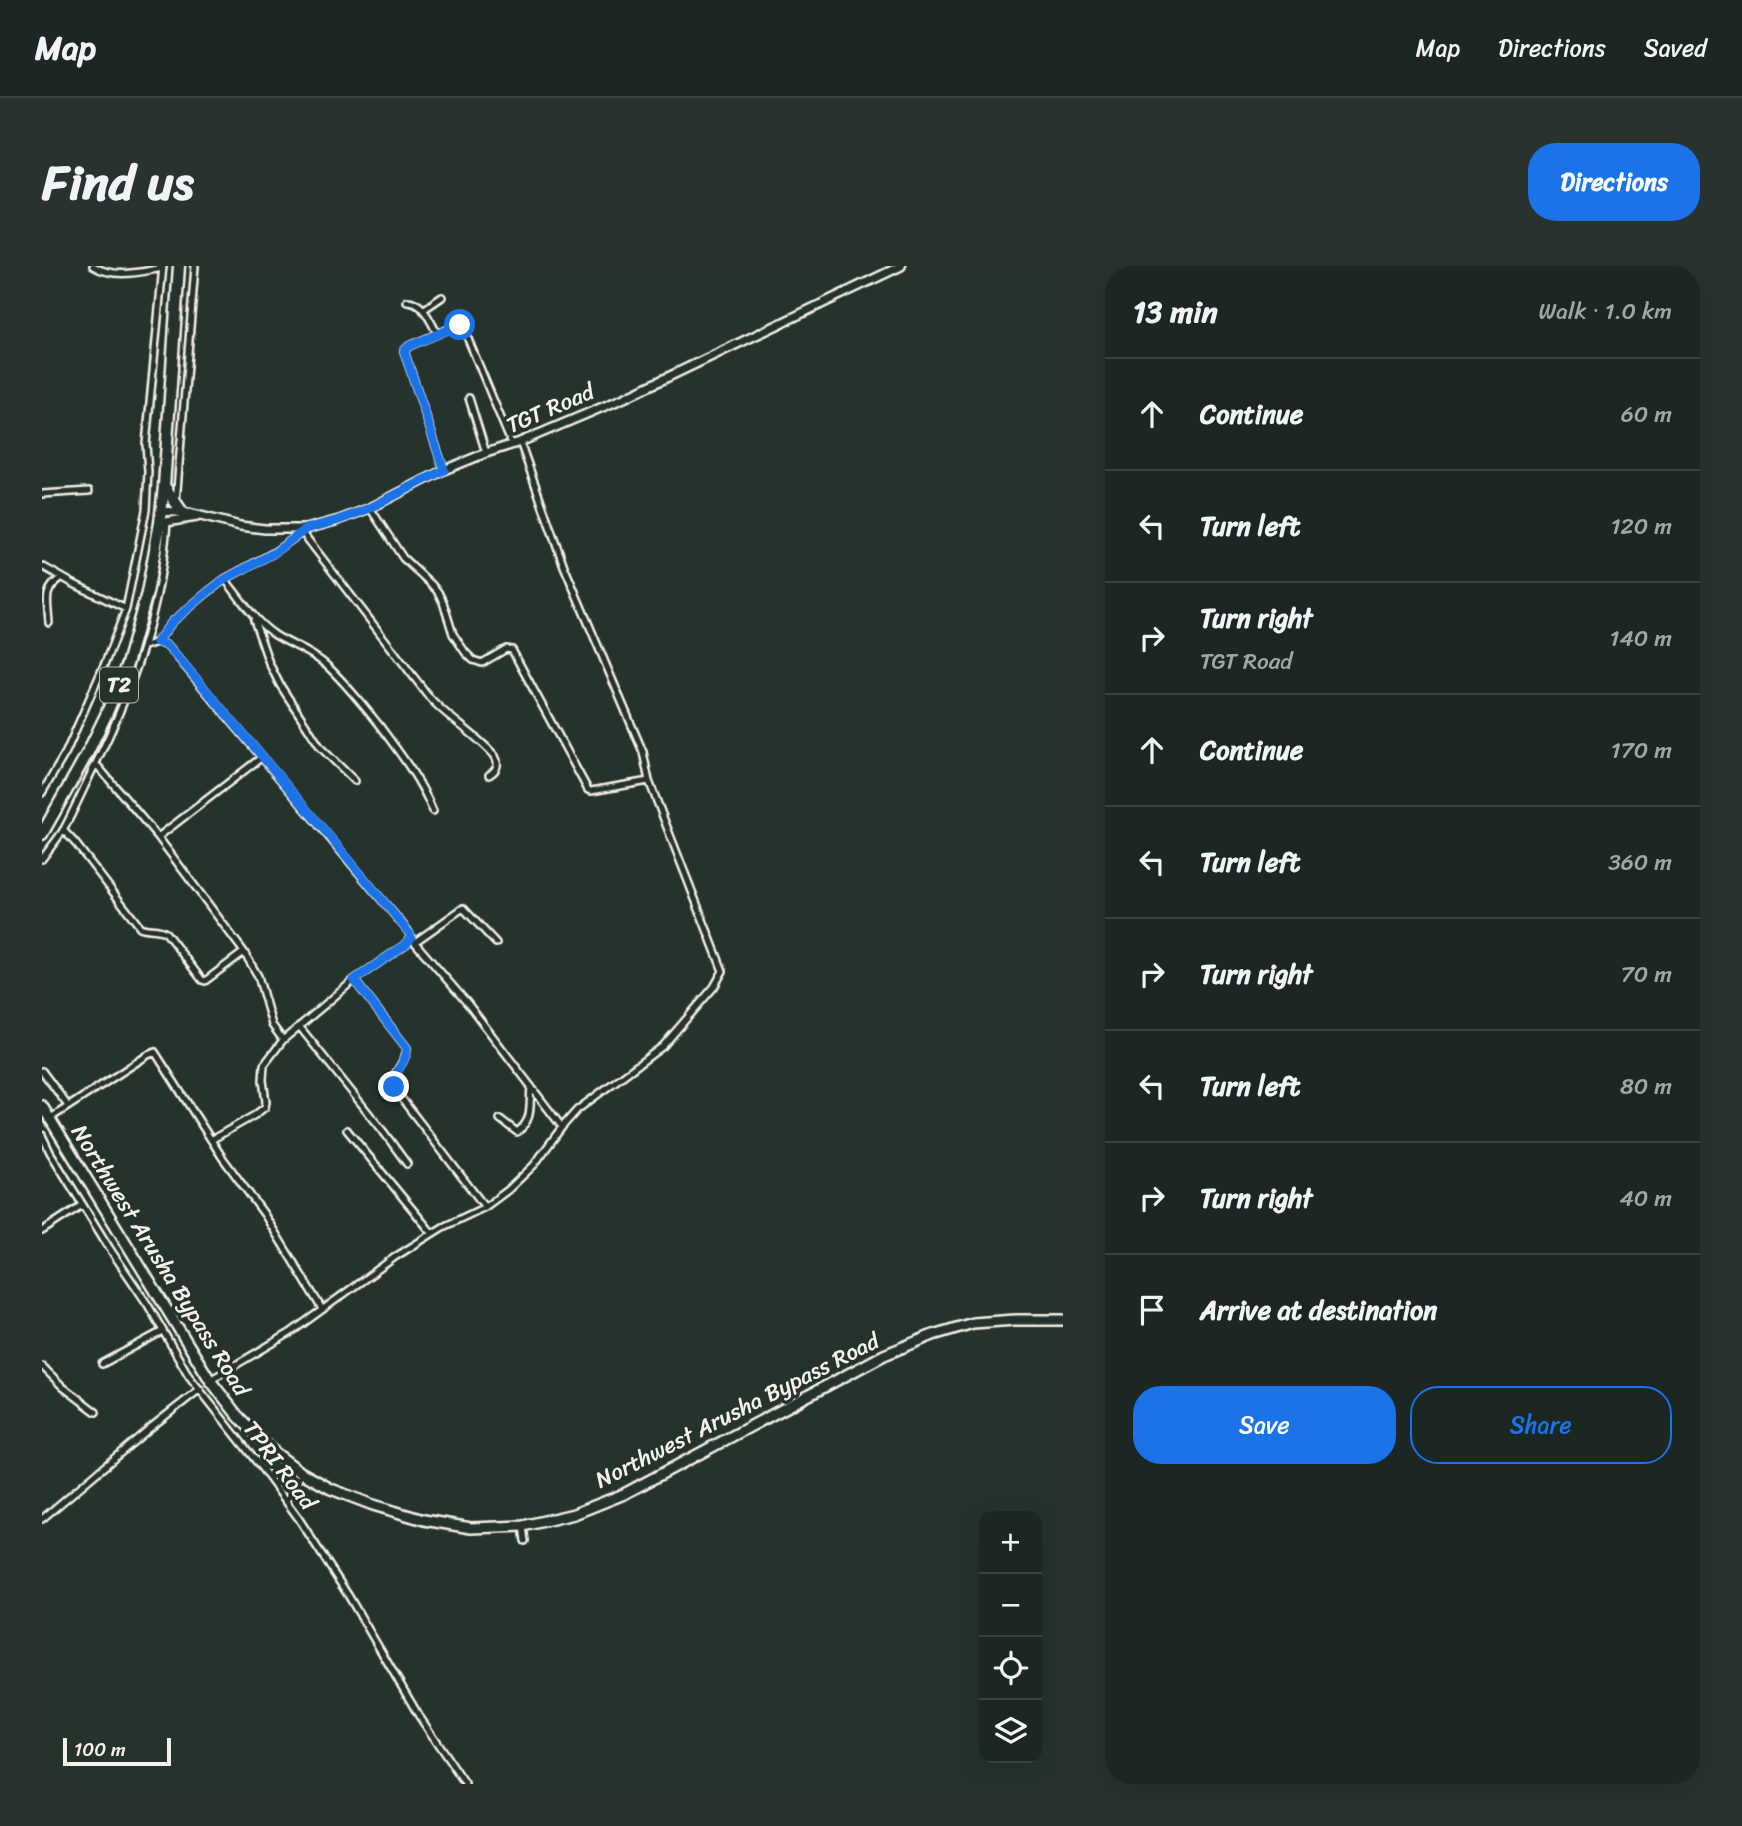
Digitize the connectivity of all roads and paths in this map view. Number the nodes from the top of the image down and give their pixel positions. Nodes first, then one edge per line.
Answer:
1 (93, 266) edge
2 (179, 266) edge
3 (194, 266) edge
4 (901, 266) edge
5 (163, 267) edge
6 (442, 297) dead end
7 (407, 301) dead end
8 (423, 310) junction
9 (437, 333) junction
10 (469, 398) dead end
11 (516, 444) junction
12 (486, 453) junction
13 (444, 470) junction
14 (164, 486) junction
15 (89, 491) dead end
16 (42, 494) edge
17 (370, 508) junction
18 (179, 509) junction
19 (162, 510) junction
20 (201, 516) junction
21 (163, 523) junction
22 (304, 531) junction
23 (42, 566) edge
24 (61, 578) junction
25 (225, 579) junction
26 (126, 609) junction
27 (253, 617) junction
28 (50, 623) dead end
29 (157, 642) junction
30 (145, 646) junction
31 (262, 757) junction
32 (96, 764) junction
33 (489, 775) dead end
34 (355, 781) dead end
35 (649, 781) junction
36 (42, 793) edge
37 (433, 811) dead end
38 (63, 830) junction
39 (42, 834) edge
40 (158, 837) junction
41 (42, 859) edge
42 (413, 940) junction
43 (496, 943) dead end
44 (244, 952) junction
45 (354, 980) junction
46 (299, 1026) junction
47 (283, 1040) junction
48 (42, 1070) edge
49 (531, 1086) junction
50 (68, 1106) junction
51 (42, 1107) edge
52 (49, 1119) junction
53 (500, 1119) dead end
54 (562, 1127) junction
55 (347, 1130) dead end
56 (42, 1135) edge
57 (211, 1140) junction
58 (407, 1164) dead end
59 (82, 1205) junction
60 (485, 1207) junction
61 (42, 1231) edge
62 (432, 1233) junction
63 (322, 1309) junction
64 (1063, 1320) edge
65 (163, 1331) junction
66 (102, 1364) dead end
67 (42, 1366) edge
68 (210, 1380) junction
69 (200, 1389) junction
70 (96, 1412) dead end
71 (302, 1473) junction
72 (286, 1501) junction
73 (42, 1519) edge
74 (523, 1526) junction
75 (525, 1541) dead end
76 (465, 1784) edge

1 - 5 street
2 - 14 highway, T2
3 - 18 street
4 - 11 street, TGT Road
5 - 26 street
6 - 8 street
7 - 8 street
8 - 9 street
9 - 11 street
9 - 13 street
10 - 12 street
11 - 12 street, TGT Road
11 - 35 street
12 - 13 street, TGT Road
13 - 17 street, TGT Road
14 - 18 highway
14 - 19 highway, T2
15 - 16 street
17 - 22 street, TGT Road
17 - 35 street
18 - 19 street, TGT Road
18 - 20 street, TGT Road
19 - 21 highway, T2
20 - 21 street
20 - 22 street, TGT Road
21 - 30 street
21 - 39 highway, T2
22 - 25 street
22 - 33 street
23 - 24 street
24 - 26 street
24 - 28 street
25 - 27 street
25 - 29 street
26 - 36 street
27 - 34 street
27 - 37 street
29 - 30 street
29 - 31 street
30 - 32 street
31 - 40 street
31 - 42 street
32 - 38 street
32 - 40 street
35 - 54 street
38 - 41 street
38 - 44 street
40 - 44 street
42 - 43 street
42 - 45 street
42 - 49 street
44 - 47 street
45 - 46 street
45 - 60 street
46 - 47 street
46 - 58 street
47 - 57 street
48 - 50 street
49 - 53 street
49 - 54 street
50 - 52 street
50 - 57 street
51 - 52 main road, Northwest Arusha Bypass Road
52 - 68 main road, Northwest Arusha Bypass Road
54 - 60 street
55 - 62 street
56 - 59 street, TPRI Road
57 - 63 street
59 - 61 street
59 - 65 street, TPRI Road
60 - 62 street
62 - 63 street
63 - 68 street
64 - 74 main road, Northwest Arusha Bypass Road
65 - 66 street
65 - 69 street, TPRI Road
67 - 70 street
68 - 71 main road, Northwest Arusha Bypass Road
69 - 72 street, TPRI Road
69 - 73 street
71 - 72 street
71 - 74 main road, Northwest Arusha Bypass Road
72 - 76 street, TPRI Road
74 - 75 street

